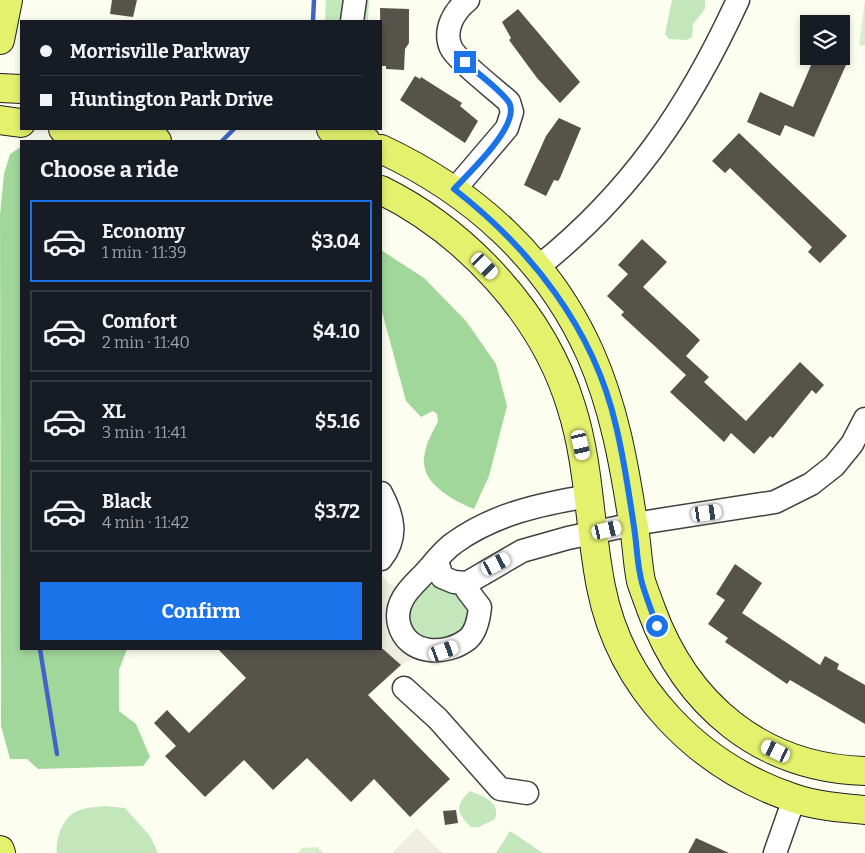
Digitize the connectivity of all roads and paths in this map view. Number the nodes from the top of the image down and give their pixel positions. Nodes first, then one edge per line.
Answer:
1 (8, 0) edge
2 (355, 0) edge
3 (468, 0) edge
4 (738, 0) edge
5 (352, 20) edge
6 (0, 40) edge
7 (0, 88) edge
8 (20, 89) edge
9 (0, 120) edge
10 (20, 123) edge
11 (71, 130) edge
12 (335, 130) edge
13 (149, 140) edge
14 (363, 140) edge
15 (382, 149) edge
16 (454, 189) junction
17 (382, 190) edge
18 (538, 267) junction
19 (865, 420) edge
20 (382, 495) edge
21 (589, 496) junction
22 (634, 524) junction
23 (594, 533) junction
24 (382, 558) edge
25 (437, 561) junction
26 (467, 583) junction
27 (404, 688) dead end
28 (865, 771) edge
29 (527, 793) dead end
30 (794, 799) junction
31 (865, 810) edge
32 (775, 853) edge

1 - 6 main road
2 - 5 street
3 - 16 street
4 - 18 street
7 - 8 main road
9 - 10 main road
11 - 13 main road
12 - 14 main road
15 - 16 main road
16 - 18 main road
17 - 21 main road
18 - 22 main road
19 - 22 street
20 - 24 street
21 - 23 main road
21 - 25 street
22 - 23 street
22 - 28 main road
23 - 26 street
23 - 30 main road
25 - 26 street
25 - 26 street
27 - 29 street
30 - 31 main road
30 - 32 street

